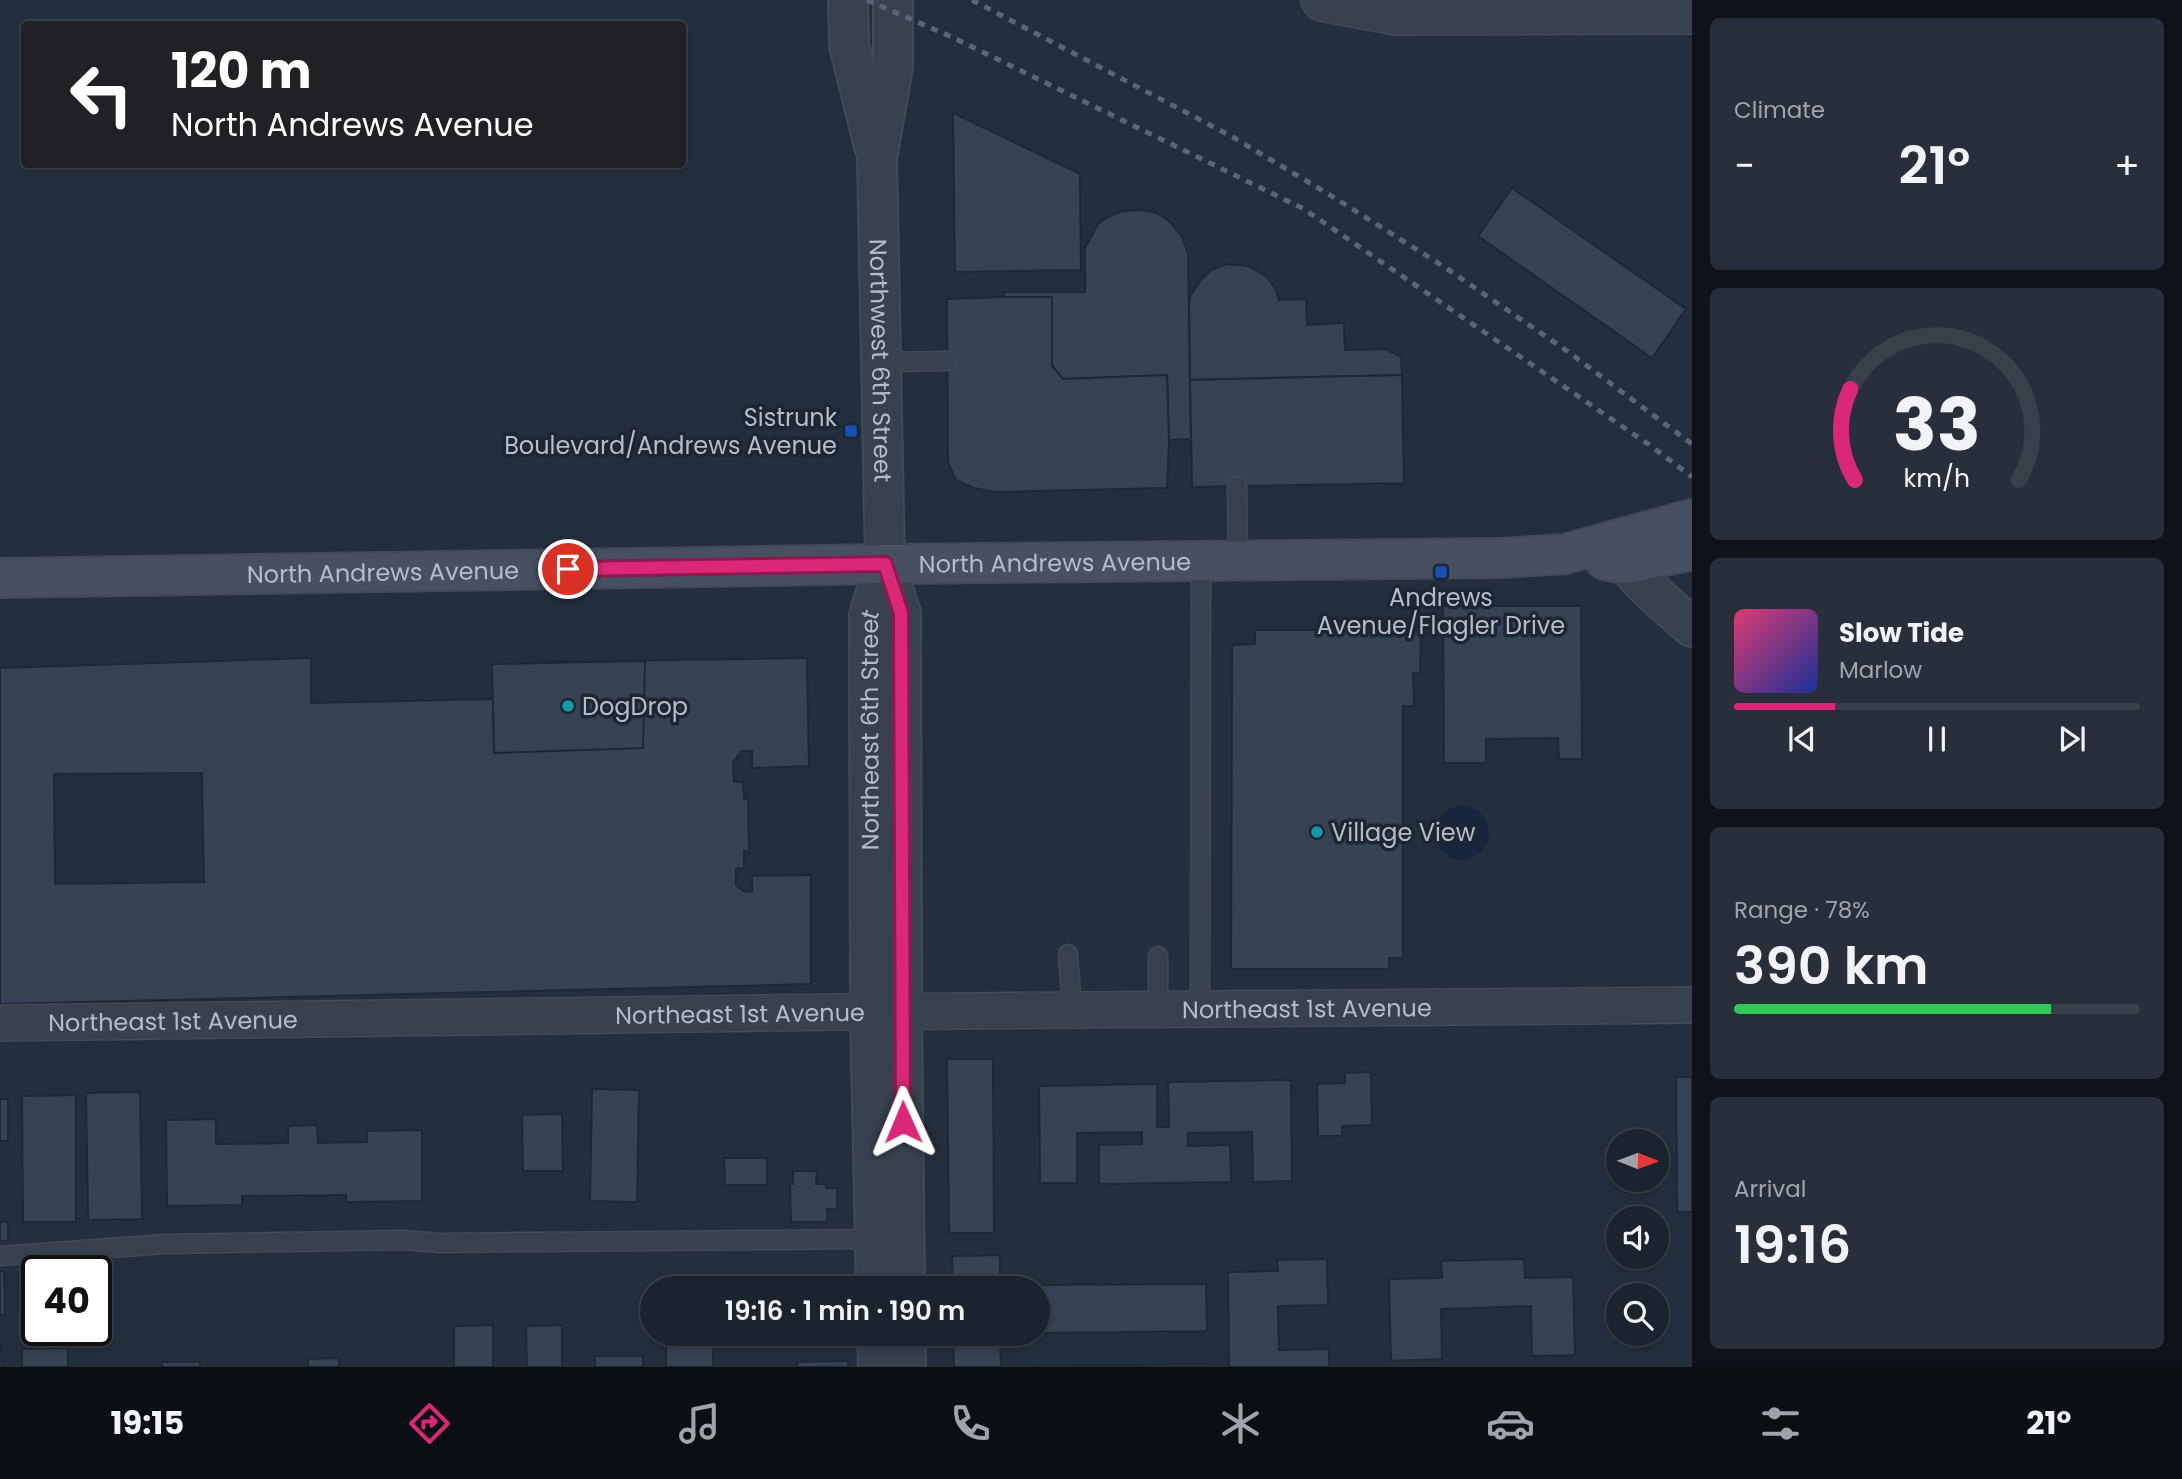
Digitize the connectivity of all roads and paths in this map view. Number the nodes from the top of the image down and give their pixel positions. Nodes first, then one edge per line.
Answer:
1 (848, 0) edge
2 (893, 0) edge
3 (1319, 0) edge
4 (1692, 16) edge
5 (877, 158) junction
6 (947, 361) dead end
7 (881, 362) junction
8 (1237, 486) dead end
9 (1690, 548) edge
10 (1620, 553) junction
11 (1219, 561) junction
12 (885, 564) junction
13 (0, 578) edge
14 (1692, 627) edge
15 (1068, 954) dead end
16 (1158, 956) dead end
17 (1692, 1005) edge
18 (1158, 1009) junction
19 (1200, 1009) junction
20 (1072, 1010) junction
21 (886, 1012) junction
22 (0, 1023) edge
23 (875, 1239) junction
24 (0, 1256) edge
25 (876, 1276) edge
26 (904, 1276) edge
27 (877, 1346) edge
28 (906, 1346) edge
29 (878, 1367) edge
30 (906, 1367) edge

1 - 5 street, Northwest 6th Street
2 - 5 street, Northwest 6th Street
3 - 4 street
5 - 7 street, Northwest 6th Street
6 - 7 lane
7 - 12 street, Northwest 6th Street
8 - 11 lane
9 - 10 main road, North Andrews Avenue
10 - 11 main road, North Andrews Avenue
10 - 14 street
11 - 12 main road, North Andrews Avenue
11 - 19 lane
12 - 13 main road, North Andrews Avenue
12 - 21 street, Northeast 6th Street
15 - 20 lane
16 - 18 lane
17 - 19 street, Northeast 1st Avenue
18 - 19 street, Northeast 1st Avenue
18 - 20 street, Northeast 1st Avenue
20 - 21 street, Northeast 1st Avenue
21 - 22 street, Northeast 1st Avenue
21 - 23 street, Northeast 6th Street
21 - 26 street, Northeast 6th Street
23 - 24 lane
23 - 25 street, Northeast 6th Street
27 - 29 street
28 - 30 street

